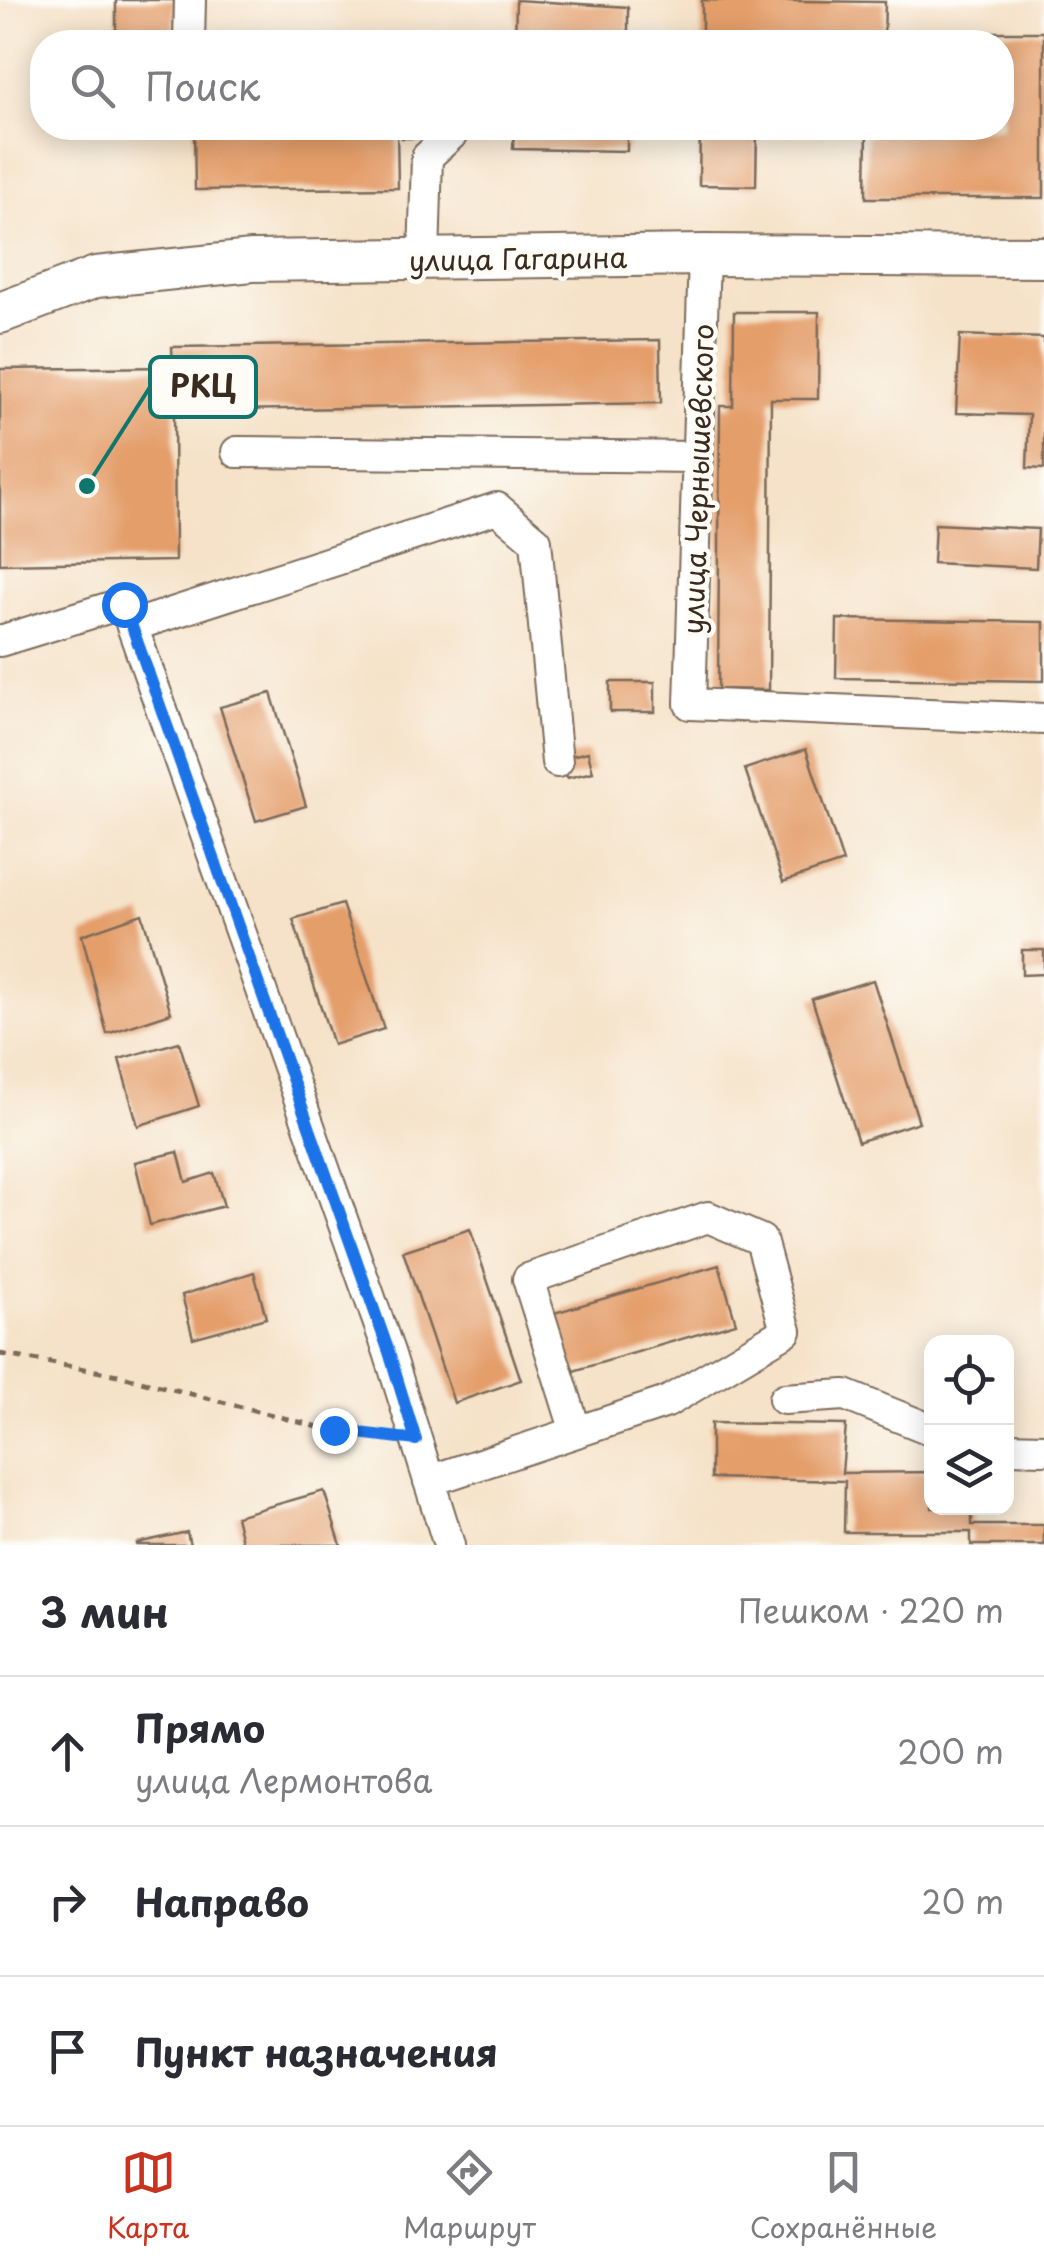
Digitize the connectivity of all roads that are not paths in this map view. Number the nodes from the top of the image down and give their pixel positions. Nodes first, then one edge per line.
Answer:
1 (190, 0) edge
2 (189, 30) edge
3 (445, 140) edge
4 (704, 255) junction
5 (1044, 257) edge
6 (424, 259) junction
7 (0, 313) edge
8 (237, 452) dead end
9 (698, 457) junction
10 (128, 615) junction
11 (0, 641) edge
12 (1044, 718) edge
13 (557, 762) dead end
14 (784, 1399) dead end
15 (924, 1427) edge
16 (576, 1432) junction
17 (1014, 1448) edge
18 (1044, 1450) edge
19 (429, 1481) junction
20 (449, 1545) edge

1 - 2 street
3 - 6 street
4 - 5 main road, улица Гагарина
4 - 6 main road, улица Гагарина
4 - 9 street, улица Чернышевского
6 - 7 main road, улица Гагарина
8 - 9 street
9 - 12 street, улица Чернышевского
10 - 11 street
10 - 13 street
10 - 19 street
14 - 15 street
16 - 16 street
16 - 19 street
17 - 18 street
19 - 20 street

